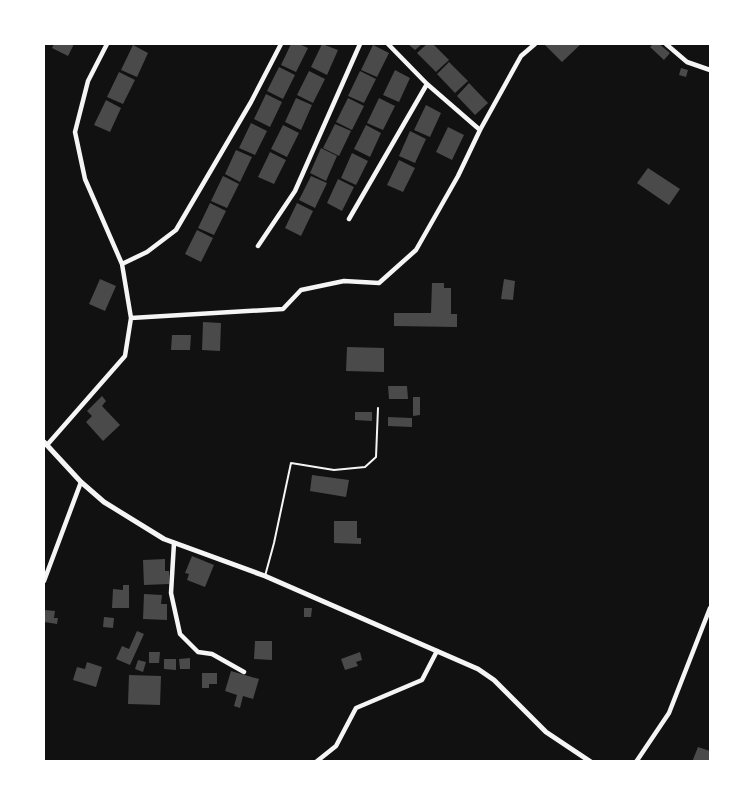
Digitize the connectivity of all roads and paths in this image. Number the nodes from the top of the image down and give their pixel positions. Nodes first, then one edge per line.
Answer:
1 (107, 44) edge
2 (281, 44) edge
3 (360, 44) edge
4 (388, 44) edge
5 (535, 44) edge
6 (666, 44) edge
7 (711, 70) edge
8 (427, 84) junction
9 (480, 129) junction
10 (349, 219) dead end
11 (258, 246) dead end
12 (122, 264) junction
13 (131, 318) junction
14 (378, 408) dead end
15 (45, 443) edge
16 (81, 482) junction
17 (174, 543) junction
18 (265, 576) junction
19 (44, 580) edge
20 (711, 608) edge
21 (437, 651) junction
22 (244, 672) dead end
23 (316, 762) edge
24 (591, 762) edge
25 (636, 762) edge

1 - 12 street
2 - 12 street
3 - 11 street
4 - 8 street
5 - 9 street
6 - 7 street
8 - 9 street
8 - 10 street
9 - 13 street
12 - 13 street
13 - 15 street
14 - 18 lane
15 - 16 street
16 - 17 street
16 - 19 street
17 - 18 street
17 - 22 street
18 - 21 street
20 - 25 street
21 - 23 street
21 - 24 street

